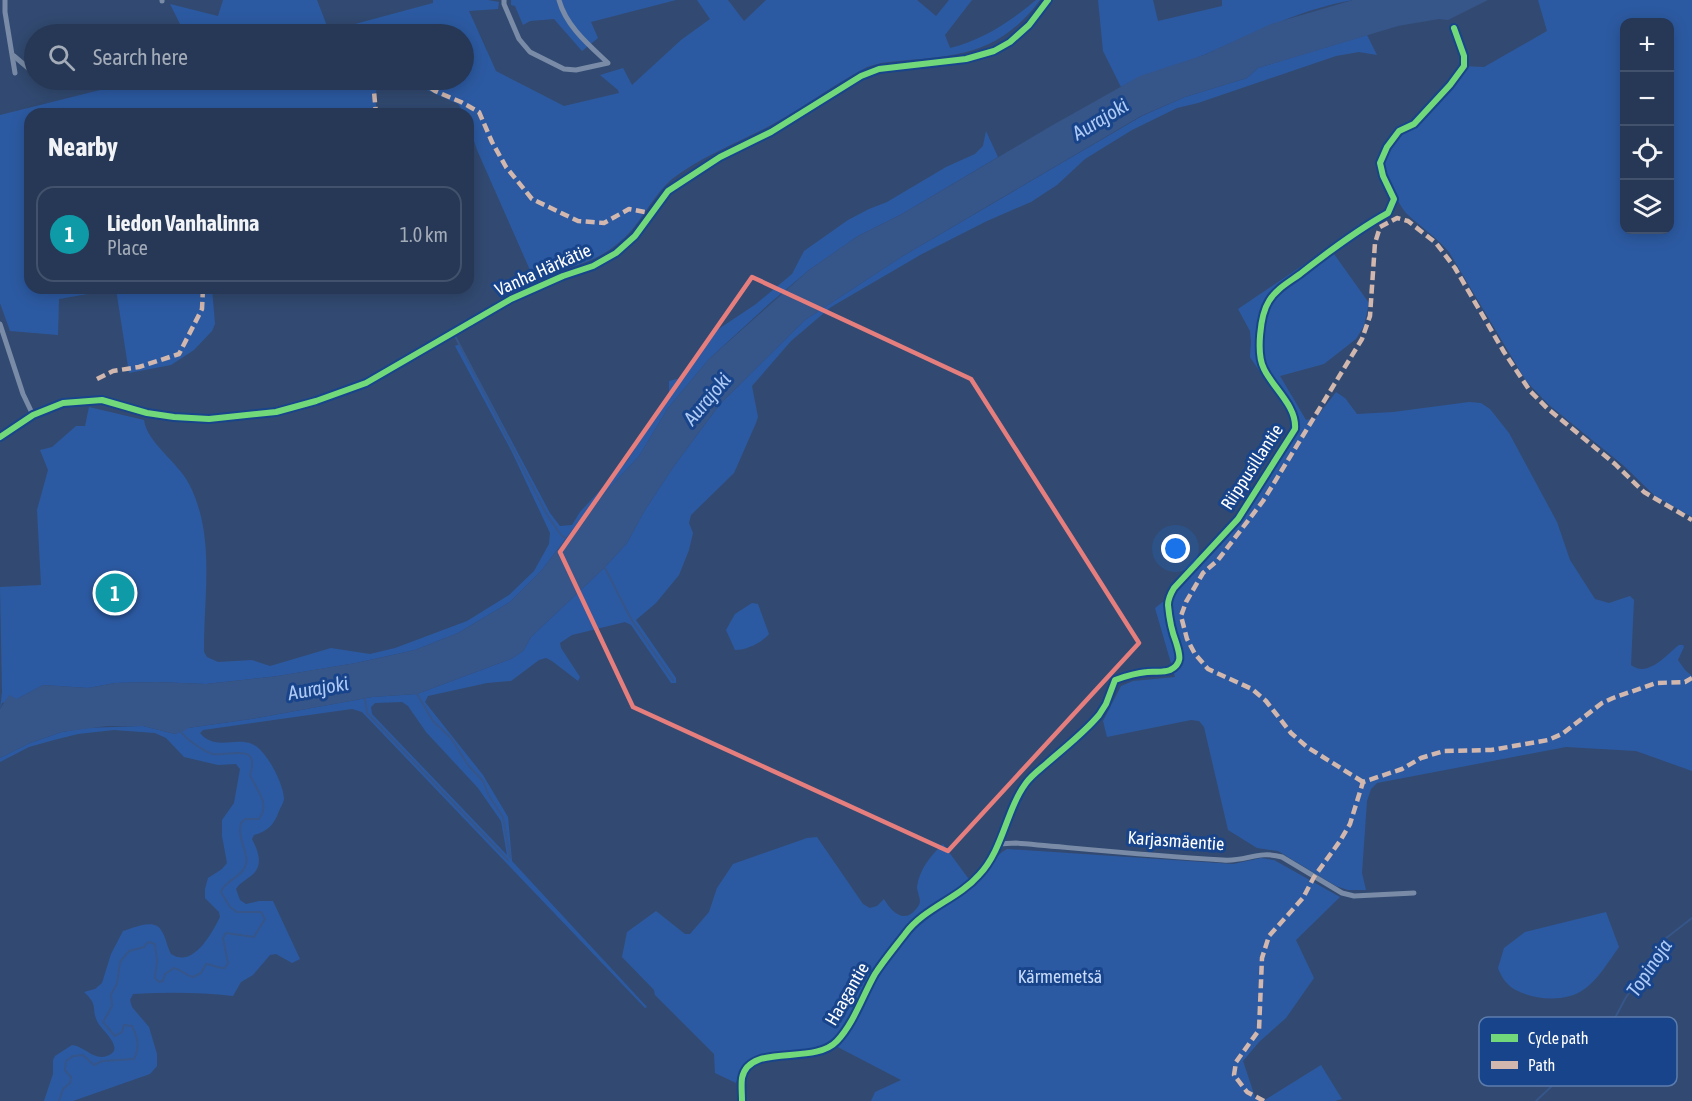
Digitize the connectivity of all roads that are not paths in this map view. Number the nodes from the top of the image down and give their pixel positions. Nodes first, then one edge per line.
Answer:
1 (5, 0) edge
2 (504, 0) edge
3 (559, 0) edge
4 (1048, 0) edge
5 (1454, 28) dead end
6 (13, 54) junction
7 (24, 64) edge
8 (15, 73) dead end
9 (0, 324) edge
10 (33, 415) junction
11 (0, 437) edge
12 (998, 844) junction
13 (1414, 893) dead end
14 (742, 1101) edge

1 - 6 street
2 - 3 street
4 - 10 street, Vanha Härkätie
5 - 12 street, Riippusillantie
6 - 7 street
6 - 8 street
9 - 10 street
10 - 11 street, Vanha Härkätie
12 - 13 street, Karjasmäentie
12 - 14 street, Haagantie

